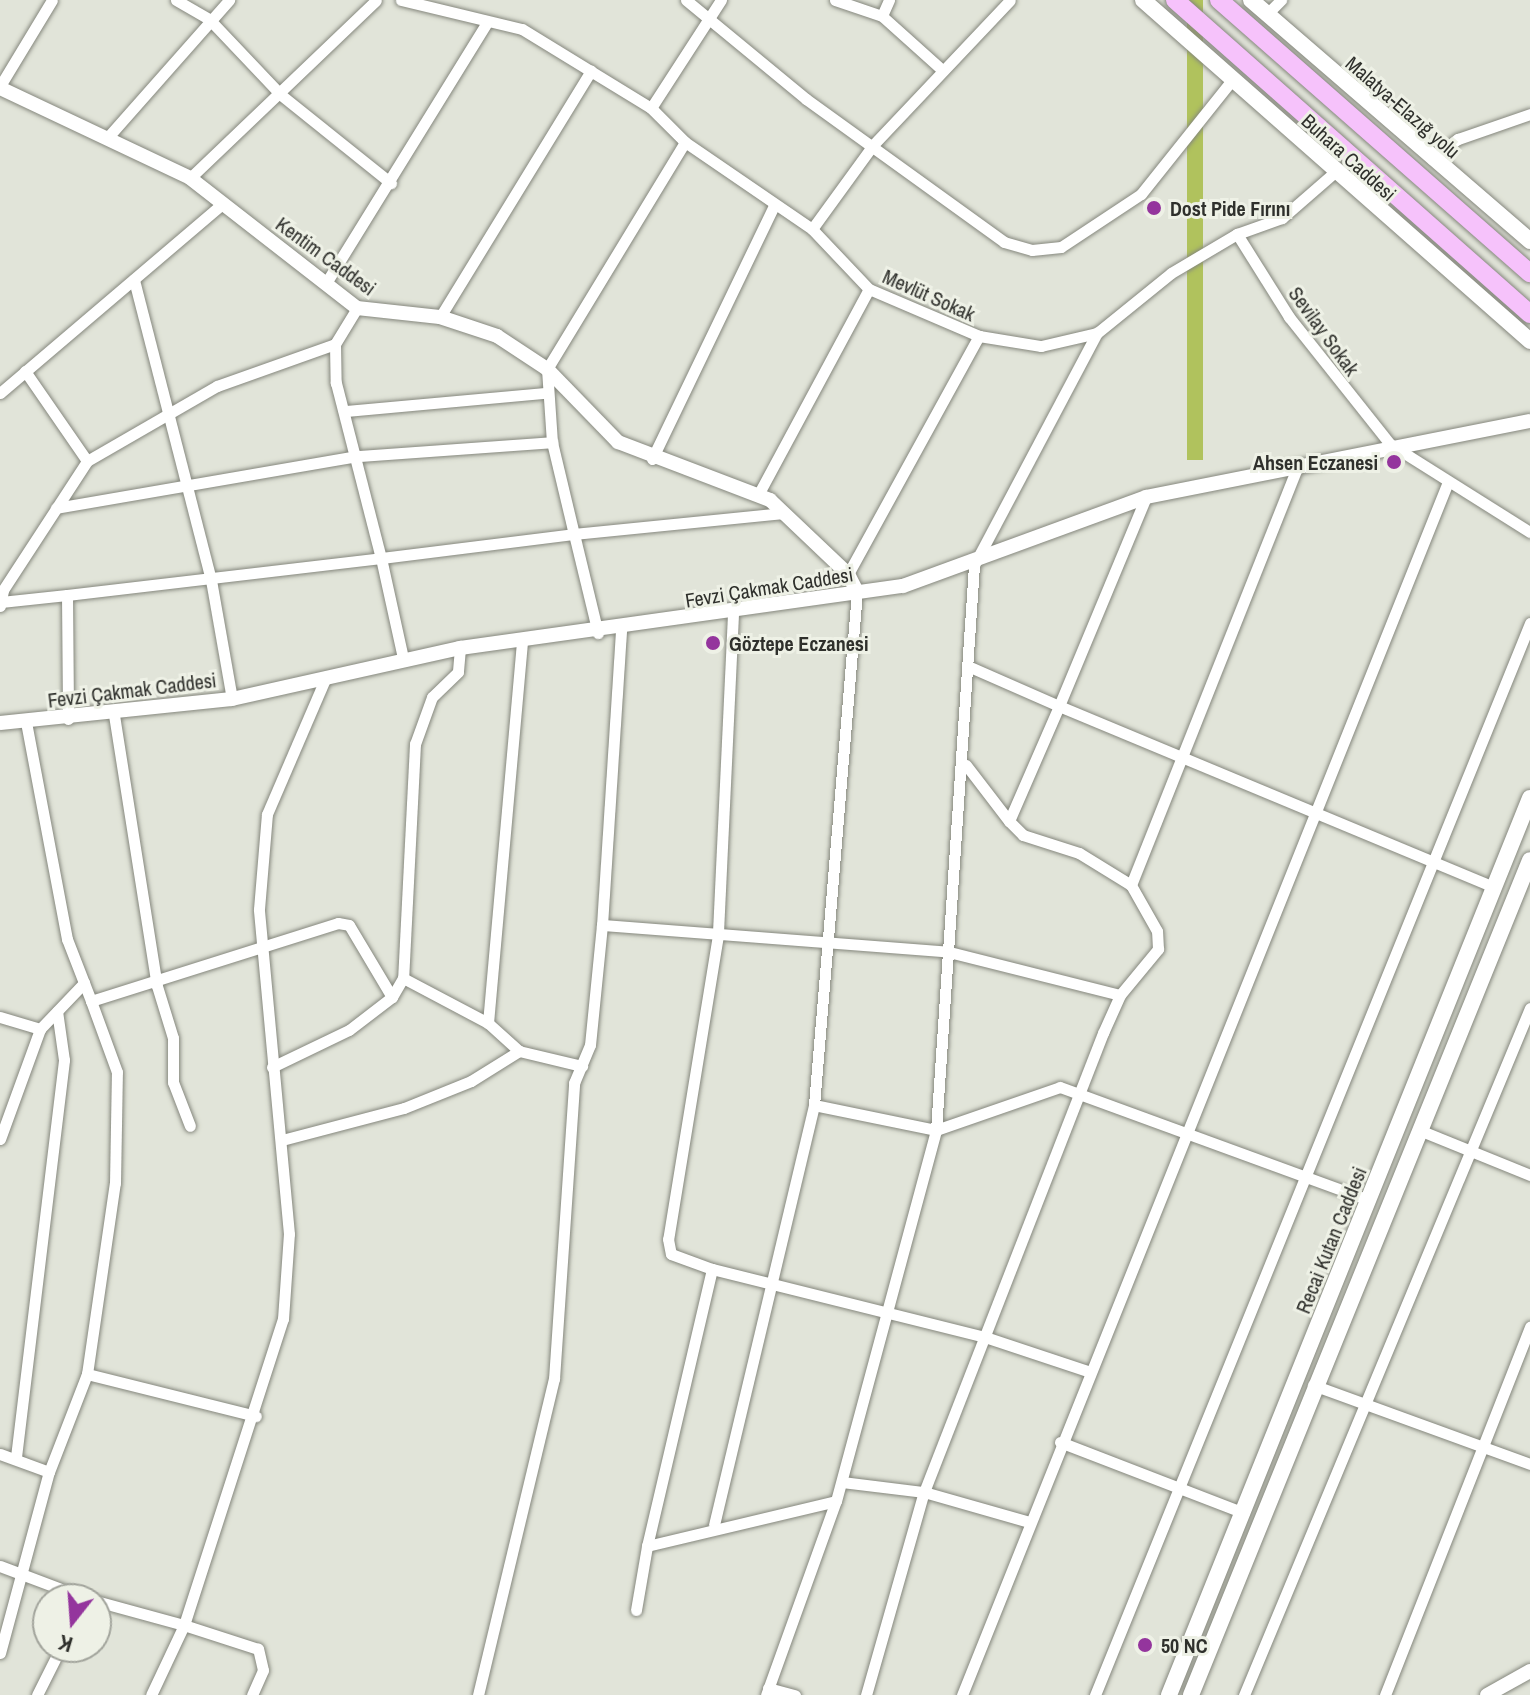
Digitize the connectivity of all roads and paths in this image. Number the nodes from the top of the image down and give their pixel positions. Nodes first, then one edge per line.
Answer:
1 (52, 0) edge
2 (176, 0) edge
3 (229, 0) edge
4 (376, 0) edge
5 (401, 0) edge
6 (686, 0) edge
7 (721, 0) edge
8 (835, 0) edge
9 (889, 0) edge
10 (1010, 0) edge
11 (1143, 0) edge
12 (1175, 0) edge
13 (1219, 0) edge
14 (1251, 0) edge
15 (1281, 0) edge
16 (1267, 14) junction
17 (711, 16) junction
18 (882, 16) junction
19 (209, 19) junction
20 (487, 22) junction
21 (941, 69) junction
22 (591, 71) junction
23 (1232, 80) junction
24 (0, 87) edge
25 (281, 95) junction
26 (651, 108) junction
27 (1530, 114) edge
28 (108, 137) junction
29 (685, 142) junction
30 (873, 145) junction
31 (1432, 159) junction
32 (1336, 171) junction
33 (190, 178) junction
34 (391, 183) junction
35 (222, 204) junction
36 (774, 206) junction
37 (812, 229) junction
38 (1237, 234) junction
39 (1530, 241) edge
40 (1530, 273) edge
41 (134, 280) junction
42 (326, 283) junction
43 (869, 289) junction
44 (357, 308) junction
45 (1530, 314) edge
46 (440, 317) junction
47 (1097, 333) junction
48 (979, 336) junction
49 (1530, 341) edge
50 (335, 344) junction
51 (547, 369) junction
52 (25, 371) junction
53 (0, 393) edge
54 (545, 393) junction
55 (346, 411) junction
56 (167, 412) junction
57 (1530, 421) edge
58 (552, 442) junction
59 (1390, 444) junction
60 (358, 456) junction
61 (652, 459) junction
62 (87, 461) junction
63 (1298, 466) junction
64 (1447, 484) junction
65 (186, 486) junction
66 (758, 495) junction
67 (1146, 497) junction
68 (56, 508) junction
69 (783, 513) junction
70 (1530, 532) edge
71 (574, 534) junction
72 (381, 558) junction
73 (974, 565) junction
74 (848, 574) junction
75 (6, 576) edge
76 (211, 580) junction
77 (857, 592) junction
78 (67, 595) junction
79 (0, 604) edge
80 (733, 614) junction
81 (1530, 623) edge
82 (621, 631) junction
83 (598, 633) junction
84 (522, 643) junction
85 (460, 648) junction
86 (403, 658) junction
87 (968, 666) junction
88 (326, 677) junction
89 (232, 699) junction
90 (1059, 706) junction
91 (114, 715) junction
92 (68, 719) junction
93 (26, 722) junction
94 (0, 723) edge
95 (1181, 754) junction
96 (966, 765) junction
97 (1530, 798) edge
98 (1314, 812) junction
99 (1009, 821) junction
100 (1428, 860) junction
101 (1530, 860) edge
102 (1131, 885) junction
103 (1493, 887) junction
104 (602, 925) junction
105 (718, 935) junction
106 (829, 940) junction
107 (263, 951) junction
108 (949, 952) junction
109 (403, 978) junction
110 (84, 983) junction
111 (157, 986) junction
112 (1120, 995) junction
113 (392, 997) junction
114 (91, 1001) junction
115 (1530, 1008) edge
116 (57, 1011) junction
117 (0, 1017) edge
118 (488, 1023) junction
119 (40, 1029) junction
120 (519, 1051) junction
121 (582, 1066) junction
122 (272, 1067) junction
123 (1080, 1093) junction
124 (814, 1105) junction
125 (190, 1126) dead end
126 (936, 1130) junction
127 (1419, 1130) junction
128 (1183, 1133) junction
129 (0, 1139) edge
130 (282, 1140) junction
131 (1466, 1150) junction
132 (1302, 1175) junction
133 (1530, 1175) edge
134 (1369, 1200) junction
135 (712, 1269) junction
136 (774, 1286) junction
137 (887, 1313) junction
138 (1530, 1326) edge
139 (988, 1338) junction
140 (1087, 1371) junction
141 (87, 1374) junction
142 (1311, 1385) junction
143 (1366, 1404) junction
144 (256, 1416) junction
145 (1060, 1442) junction
146 (1483, 1447) junction
147 (0, 1454) edge
148 (16, 1457) junction
149 (1530, 1464) edge
150 (49, 1472) junction
151 (842, 1482) junction
152 (1178, 1484) junction
153 (924, 1492) junction
154 (836, 1501) junction
155 (1244, 1513) junction
156 (1029, 1522) junction
157 (714, 1525) junction
158 (647, 1546) junction
159 (0, 1566) edge
160 (21, 1573) junction
161 (46, 1583) edge
162 (112, 1605) edge
163 (636, 1610) dead end
164 (184, 1625) junction
165 (0, 1653) edge
166 (53, 1663) edge
167 (1530, 1671) edge
168 (767, 1692) edge
169 (37, 1695) edge
170 (151, 1695) edge
171 (252, 1695) edge
172 (478, 1695) edge
173 (795, 1695) edge
174 (866, 1695) edge
175 (962, 1695) edge
176 (1095, 1695) edge
177 (1169, 1695) edge
178 (1191, 1695) edge
179 (1244, 1695) edge
180 (1385, 1695) edge
181 (1487, 1695) edge

1 - 24 street
2 - 19 street
3 - 19 street
4 - 25 street
5 - 20 street, Mevlüt Sokak
6 - 17 street
7 - 17 street
8 - 18 street
9 - 18 street
10 - 21 street
11 - 23 main road, Buhara Caddesi
12 - 45 highway
13 - 40 highway
14 - 16 main road, Malatya-Elazığ yolu
15 - 16 street
16 - 31 main road, Malatya-Elazığ yolu
17 - 26 street
17 - 30 street
18 - 21 street
19 - 25 street
19 - 28 street
20 - 22 street, Mevlüt Sokak
20 - 34 street
21 - 30 street
22 - 26 street, Mevlüt Sokak
22 - 46 street
23 - 30 street
23 - 32 main road, Buhara Caddesi
24 - 28 street, Kentim Caddesi
25 - 33 street
25 - 34 street
26 - 29 street, Mevlüt Sokak
27 - 31 street
28 - 33 street, Kentim Caddesi
29 - 36 street, Mevlüt Sokak
29 - 51 street
30 - 37 street
31 - 39 main road, Malatya-Elazığ yolu
32 - 38 street, Mevlüt Sokak
32 - 49 main road, Buhara Caddesi
33 - 35 street, Kentim Caddesi
34 - 42 street
35 - 41 street
35 - 42 street, Kentim Caddesi
36 - 37 street, Mevlüt Sokak
36 - 61 street
37 - 43 street, Mevlüt Sokak
38 - 47 street, Mevlüt Sokak
38 - 59 street, Sevilay Sokak
41 - 52 street
41 - 56 street
42 - 44 street, Kentim Caddesi
43 - 48 street, Mevlüt Sokak
43 - 66 street
44 - 46 street, Kentim Caddesi
44 - 50 street
46 - 51 street, Kentim Caddesi
47 - 48 street, Mevlüt Sokak
47 - 73 street
48 - 74 street
50 - 55 street
50 - 56 street
51 - 54 street
51 - 61 street, Kentim Caddesi
52 - 53 street
52 - 62 street
54 - 55 street
54 - 58 street
55 - 60 street
56 - 62 street
56 - 65 street
57 - 59 street, Fevzi Çakmak Caddesi
58 - 60 street
58 - 71 street
59 - 63 street, Fevzi Çakmak Caddesi
59 - 64 street, Sevilay Sokak
60 - 65 street
60 - 72 street
61 - 66 street, Kentim Caddesi
62 - 68 street
63 - 67 street, Fevzi Çakmak Caddesi
63 - 95 street
64 - 70 street, Sevilay Sokak
64 - 98 street
65 - 68 street
65 - 76 street
66 - 69 street, Kentim Caddesi
67 - 73 street, Fevzi Çakmak Caddesi
67 - 90 street
68 - 75 street
69 - 71 street
69 - 74 street, Kentim Caddesi
71 - 72 street
71 - 83 street
72 - 76 street
72 - 86 street
73 - 77 street, Fevzi Çakmak Caddesi
73 - 87 street
74 - 77 street, Kentim Caddesi
75 - 79 street
76 - 78 street
76 - 89 street
77 - 80 street, Fevzi Çakmak Caddesi
77 - 106 street
78 - 79 street
78 - 92 street
80 - 82 street, Fevzi Çakmak Caddesi
80 - 105 street
81 - 100 street
82 - 83 street, Fevzi Çakmak Caddesi
82 - 104 street
83 - 84 street, Fevzi Çakmak Caddesi
84 - 85 street, Fevzi Çakmak Caddesi
84 - 118 street
85 - 86 street, Fevzi Çakmak Caddesi
85 - 109 street
86 - 88 street, Fevzi Çakmak Caddesi
87 - 90 street
87 - 96 street
88 - 89 street, Fevzi Çakmak Caddesi
88 - 107 street
89 - 91 street, Fevzi Çakmak Caddesi
90 - 95 street
90 - 99 street
91 - 92 street, Fevzi Çakmak Caddesi
91 - 111 street
92 - 93 street, Fevzi Çakmak Caddesi
93 - 94 street, Fevzi Çakmak Caddesi
93 - 110 street
95 - 98 street
95 - 102 street
96 - 99 street
96 - 108 street
97 - 103 main road, Recai Kutan Caddesi
98 - 100 street
98 - 128 street
99 - 102 street
100 - 103 street
100 - 132 street
101 - 127 main road, Recai Kutan Caddesi
102 - 112 street
103 - 134 main road, Recai Kutan Caddesi
104 - 105 street
104 - 121 street
105 - 106 street
105 - 135 street
106 - 108 street
106 - 124 street
107 - 111 street
107 - 113 street
107 - 122 street
108 - 112 street
108 - 126 street
109 - 113 street
109 - 118 street
110 - 114 street
110 - 116 street
111 - 114 street
111 - 125 street
112 - 123 street
113 - 122 street
114 - 141 street
115 - 131 street
116 - 119 street
116 - 148 street
117 - 119 street
118 - 120 street
119 - 129 street
120 - 121 street
120 - 130 street
121 - 172 street
122 - 130 street
123 - 126 street
123 - 128 street
123 - 139 street
124 - 126 street
124 - 136 street
126 - 137 street
127 - 131 street
127 - 142 main road, Recai Kutan Caddesi
128 - 132 street
128 - 140 street
130 - 144 street
131 - 133 street
131 - 143 street
132 - 134 street
132 - 152 street
134 - 155 main road, Recai Kutan Caddesi
135 - 136 street
135 - 158 street
136 - 137 street
136 - 157 street
137 - 139 street
137 - 151 street
138 - 146 street
139 - 140 street
139 - 153 street
140 - 145 street
141 - 144 street
141 - 150 street
142 - 143 street
142 - 178 main road, Recai Kutan Caddesi
143 - 146 street
143 - 179 street
144 - 164 street
145 - 152 street
145 - 156 street
146 - 149 street
146 - 180 street
147 - 148 street
148 - 150 street
150 - 160 street
151 - 153 street
151 - 154 street
152 - 155 street
152 - 176 street
153 - 156 street
153 - 174 street
154 - 157 street
154 - 168 street
155 - 177 main road, Recai Kutan Caddesi
156 - 175 street
157 - 158 street
158 - 163 street
159 - 160 street
160 - 161 street
160 - 165 street
162 - 164 street
164 - 170 street
164 - 171 street
166 - 169 street
167 - 181 street
168 - 173 street

